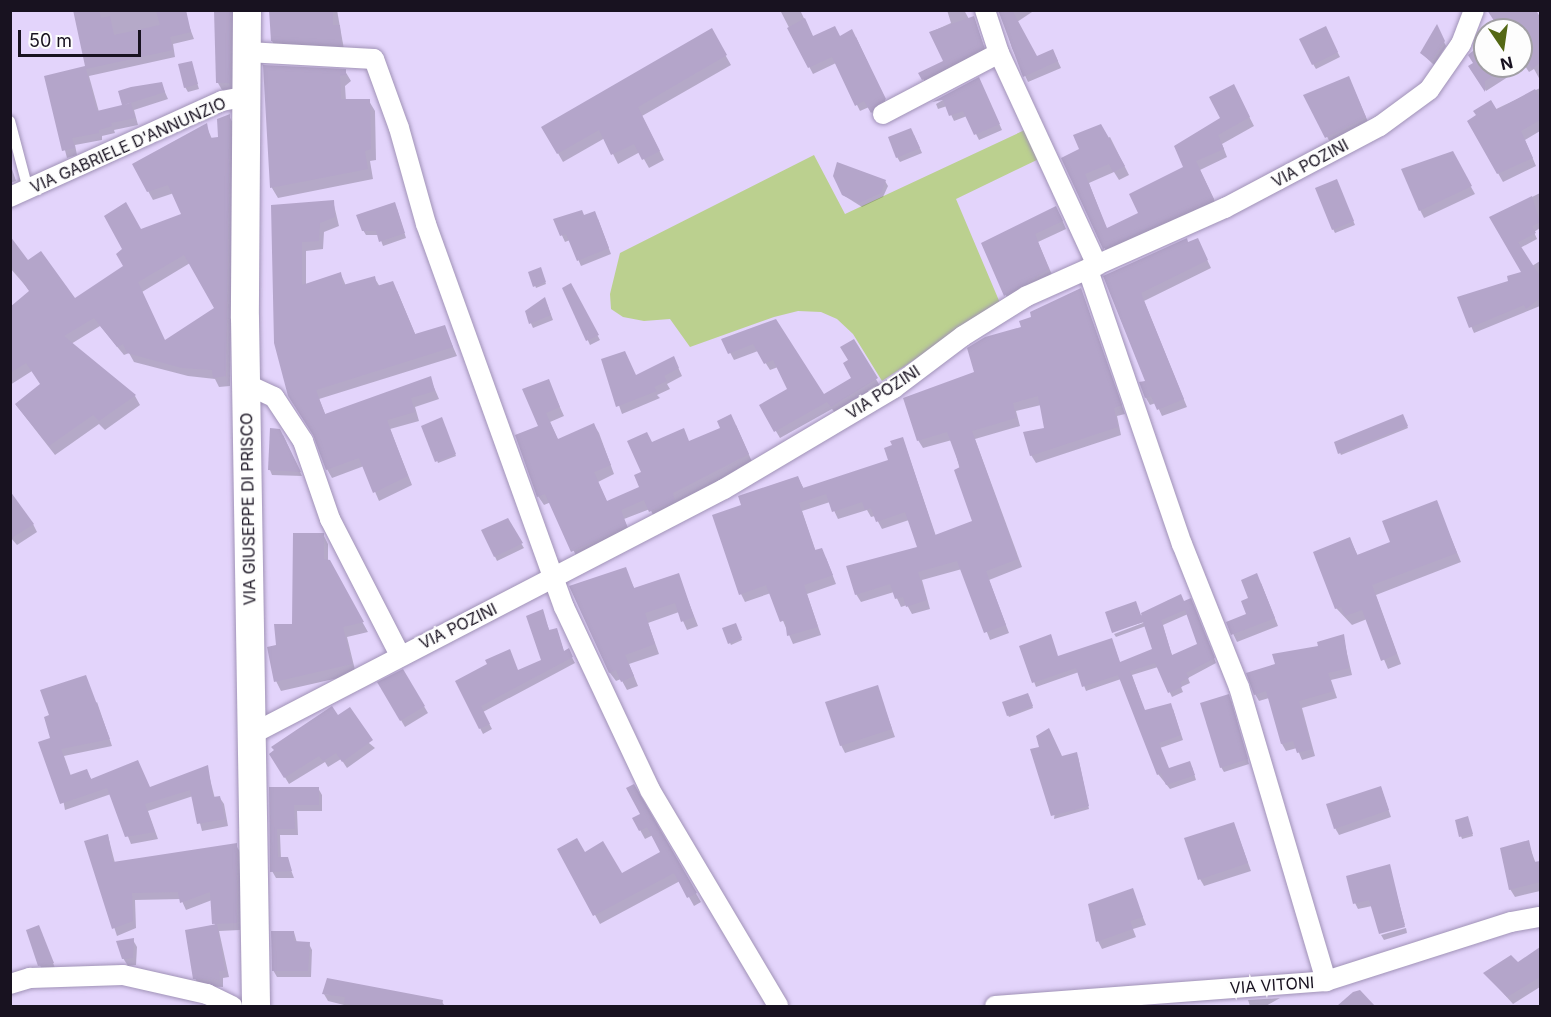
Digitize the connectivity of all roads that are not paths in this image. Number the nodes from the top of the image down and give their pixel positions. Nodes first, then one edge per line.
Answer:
1 (247, 10) edge
2 (985, 10) edge
3 (1474, 10) edge
4 (247, 52) junction
5 (999, 53) junction
6 (247, 96) junction
7 (883, 114) dead end
8 (10, 121) edge
9 (19, 193) edge
10 (1093, 267) junction
11 (246, 384) junction
12 (555, 580) junction
13 (400, 655) junction
14 (252, 734) junction
15 (1540, 917) edge
16 (1326, 981) junction
17 (10, 984) edge
18 (232, 1006) edge
19 (256, 1006) edge
20 (778, 1006) edge
21 (995, 1006) edge

1 - 4 main road, VIA GIUSEPPE DI PRISCO
2 - 5 street
3 - 10 street, VIA POZINI
4 - 6 main road, VIA GIUSEPPE DI PRISCO
4 - 12 street
5 - 7 street
5 - 10 street
6 - 9 street, VIA GABRIELE D'ANNUNZIO
6 - 11 main road, VIA GIUSEPPE DI PRISCO
8 - 9 lane
10 - 12 street, VIA POZINI
10 - 16 street
11 - 13 street
11 - 14 main road, VIA GIUSEPPE DI PRISCO
12 - 13 street, VIA POZINI
12 - 20 street
13 - 14 street, VIA POZINI
14 - 19 main road, VIA GIUSEPPE DI PRISCO
15 - 16 street, VIA VITONI
16 - 21 street, VIA VITONI
17 - 18 street

